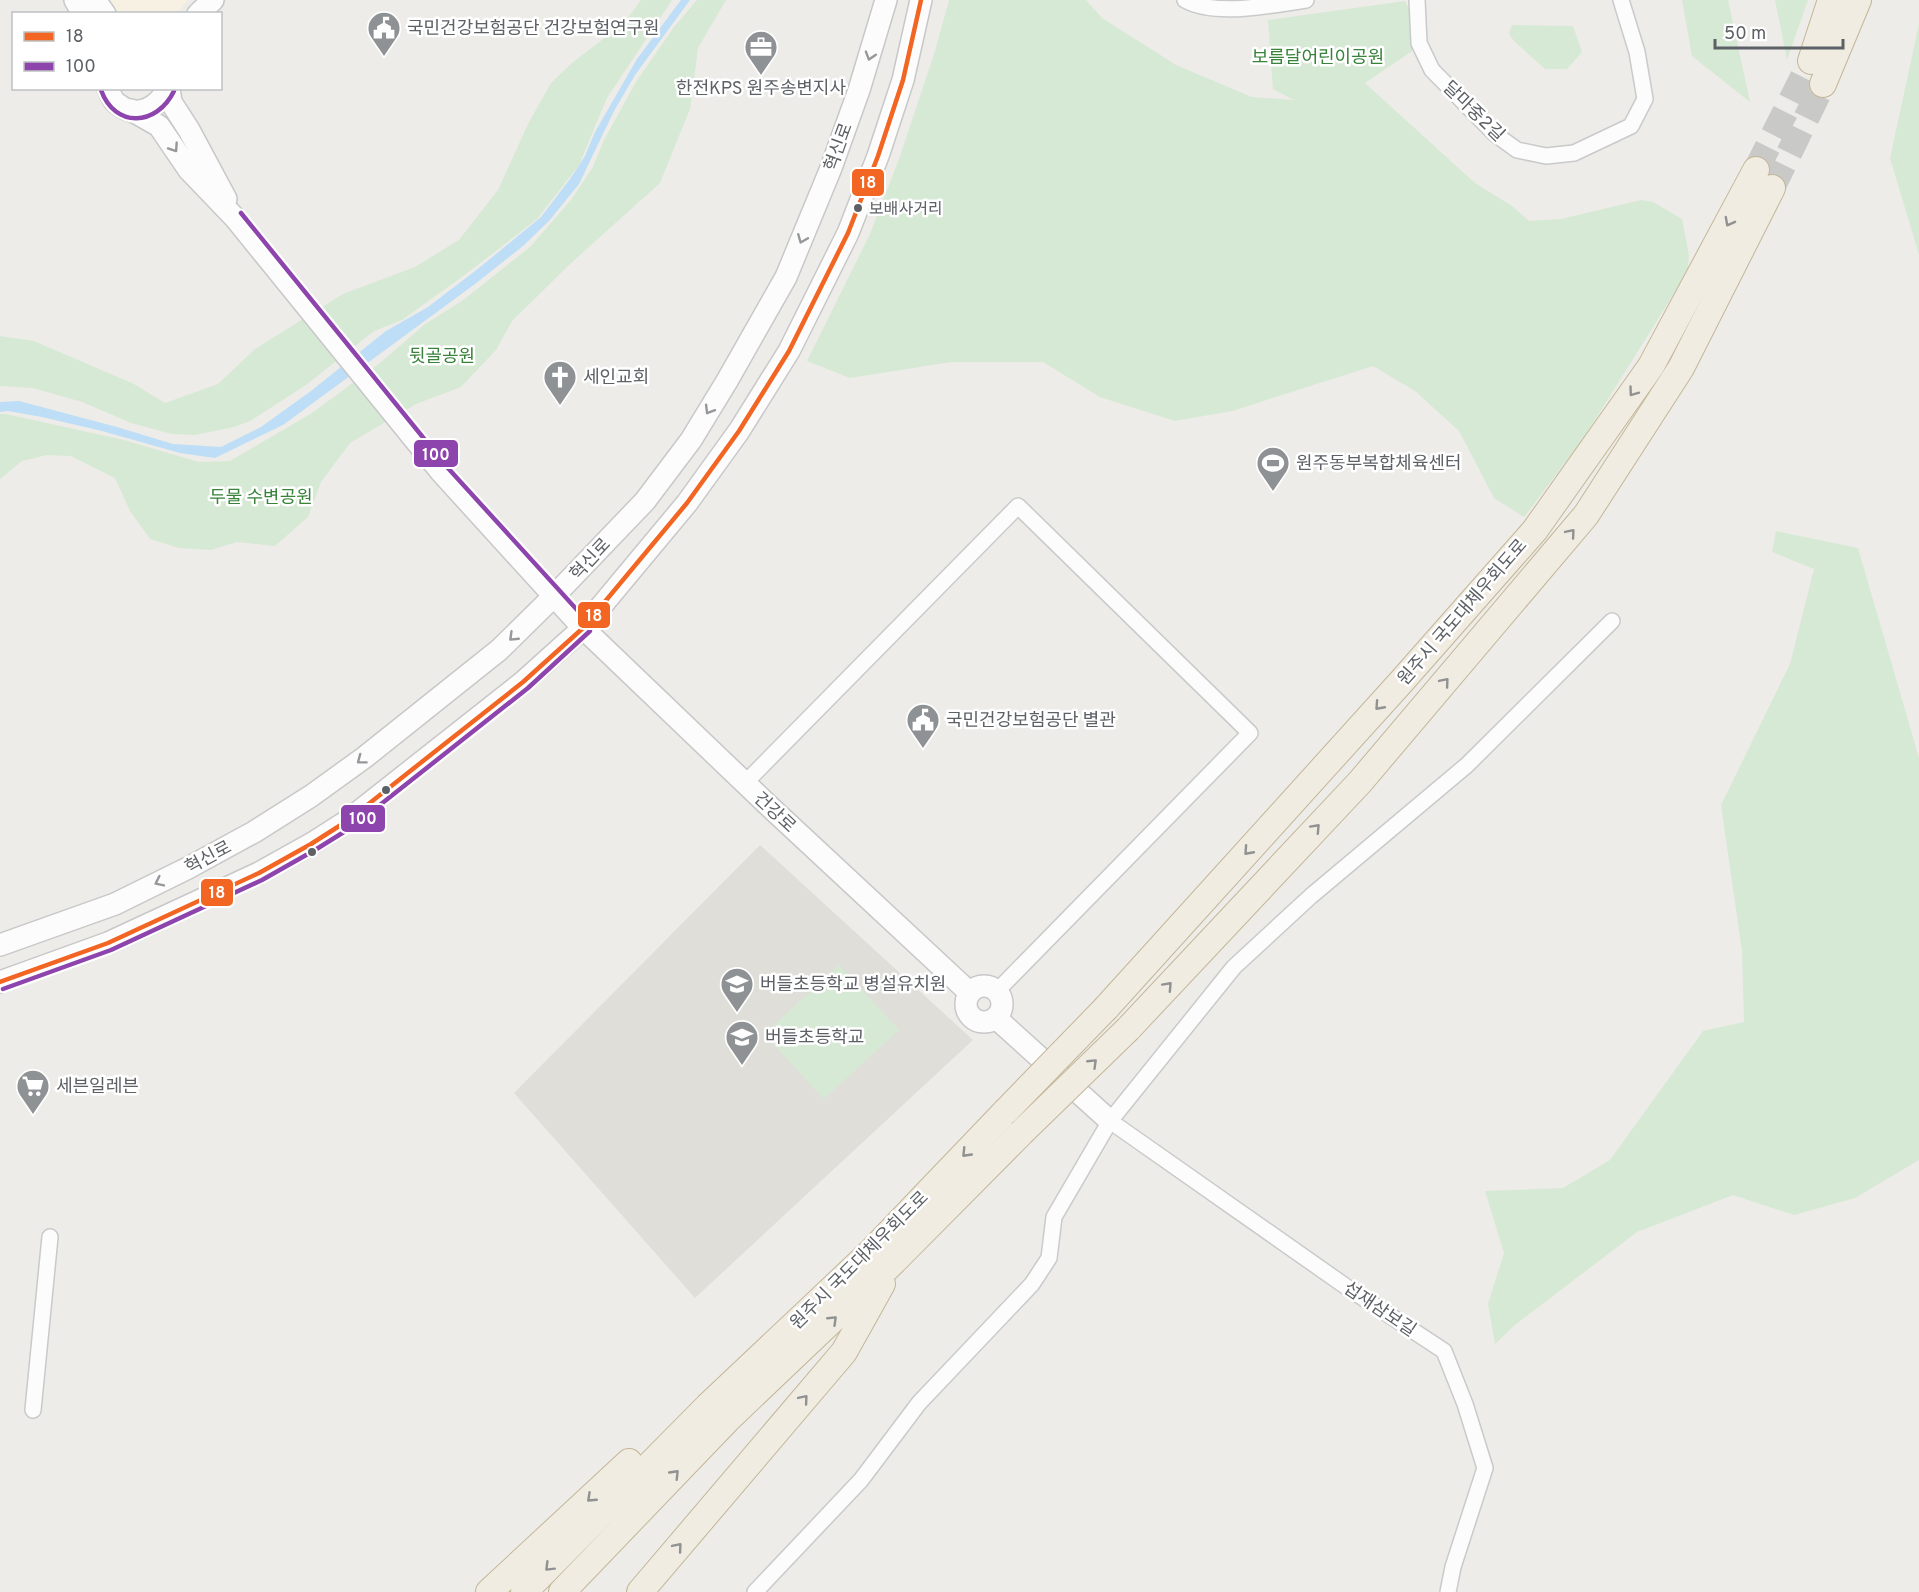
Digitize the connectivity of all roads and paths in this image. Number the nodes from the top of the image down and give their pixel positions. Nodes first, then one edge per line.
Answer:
1 (213, 0) edge
2 (885, 0) edge
3 (921, 0) edge
4 (1185, 0) edge
5 (1306, 0) edge
6 (1417, 0) edge
7 (1622, 0) edge
8 (1831, 0) edge
9 (1858, 0) edge
10 (200, 12) edge
11 (1810, 61) tunnel mouth
12 (1823, 84) tunnel mouth
13 (109, 90) edge
14 (167, 90) edge
15 (168, 90) edge
16 (131, 110) junction
17 (234, 218) junction
18 (554, 596) junction
19 (1612, 621) dead end
20 (583, 628) junction
21 (745, 783) junction
22 (0, 945) edge
23 (0, 982) edge
24 (997, 991) junction
25 (970, 993) junction
26 (996, 1018) junction
27 (1110, 1121) junction
28 (50, 1237) dead end
29 (883, 1257) junction
30 (33, 1410) dead end
31 (719, 1412) junction
32 (489, 1592) edge
33 (524, 1592) edge
34 (562, 1592) edge
35 (640, 1592) edge
36 (755, 1592) edge
37 (1448, 1592) edge

1 - 10 street
2 -> 18 street, 혁신로
3 - 20 street, 혁신로
4 - 5 street
6 - 7 street, 달마중2길
8 - 11 highway
9 - 12 highway
13 - 16 street
14 - 16 street
15 - 17 street
16 -> 17 street
17 - 18 street
18 - 20 street, 건강로
18 -> 22 street, 혁신로
19 - 27 street
20 - 21 street, 건강로
20 - 23 street, 혁신로
21 - 24 street
21 - 25 street, 건강로
24 - 25 street
24 - 26 street
25 - 26 street
26 - 27 street
27 - 36 street
27 - 37 street, 섭재삼보길
28 - 30 street
29 -> 29 highway, 원주시 국도대체우회도로, bridge
29 - 31 highway, 원주시 국도대체우회도로
29 -> 32 highway
35 -> 29 highway
31 -> 33 highway
34 -> 31 highway

